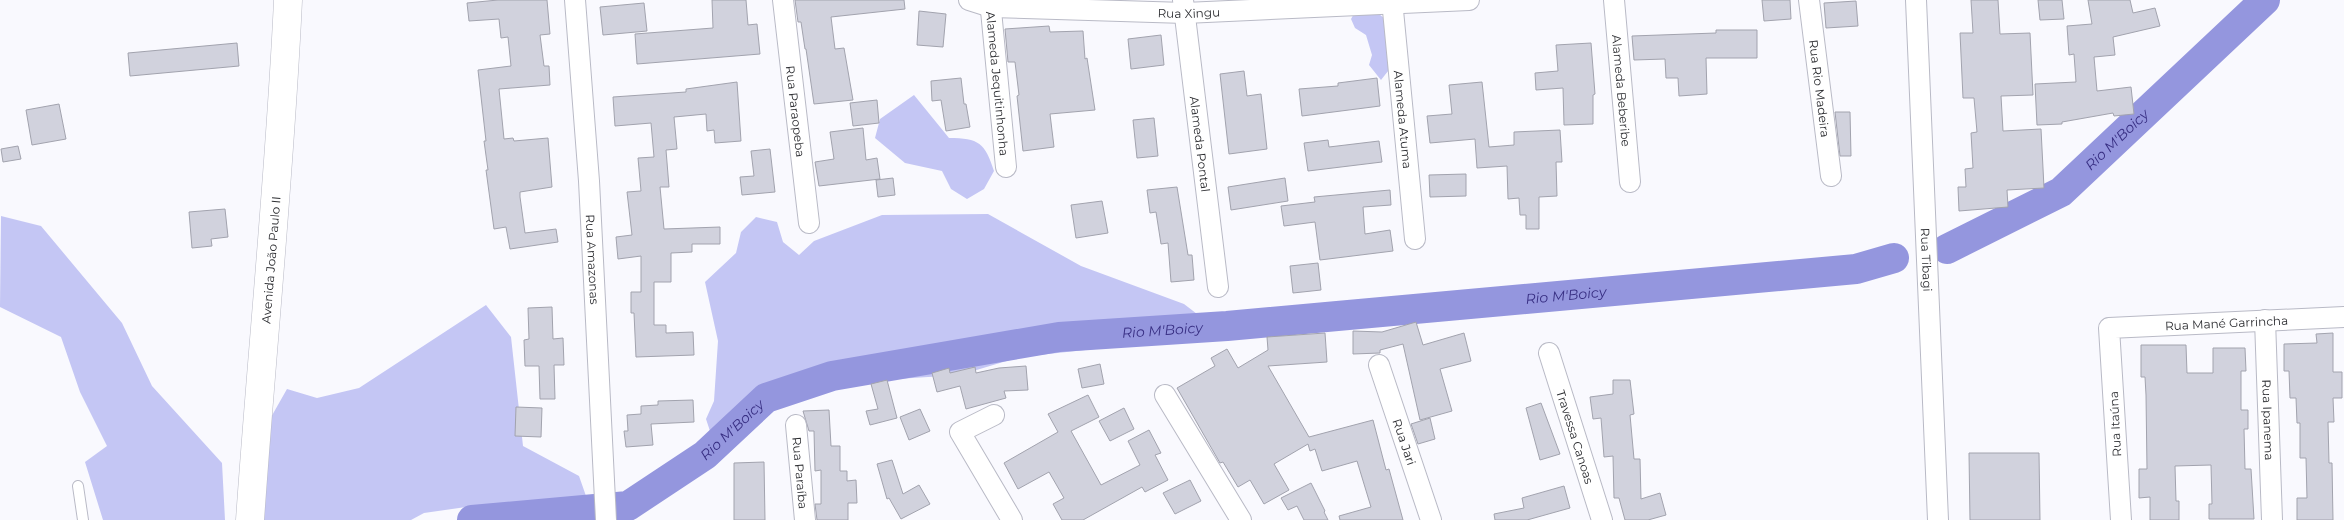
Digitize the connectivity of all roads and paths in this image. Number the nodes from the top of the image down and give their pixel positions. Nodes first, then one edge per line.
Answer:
1 (288, 0) edge
2 (575, 0) edge
3 (783, 0) edge
4 (969, 0) edge
5 (1469, 0) edge
6 (1614, 0) edge
7 (1809, 0) edge
8 (1916, 0) edge
9 (1392, 2) edge
10 (990, 4) edge
11 (1184, 6) edge
12 (1006, 167) dead end
13 (1831, 176) dead end
14 (1630, 182) dead end
15 (809, 223) dead end
16 (1415, 239) dead end
17 (1218, 287) dead end
18 (2344, 317) edge
19 (2265, 320) junction
20 (2110, 328) joint
21 (1549, 353) dead end
22 (1379, 365) dead end
23 (1165, 395) dead end
24 (994, 415) dead end
25 (796, 425) dead end
26 (78, 486) dead end
27 (84, 520) edge
28 (250, 520) edge
29 (606, 520) edge
30 (805, 520) edge
31 (1012, 520) edge
32 (1241, 520) edge
33 (1431, 520) edge
34 (1602, 520) edge
35 (1938, 520) edge
36 (2121, 520) edge
37 (2272, 520) edge

1 - 28 main road, Avenida João Paulo II
2 - 29 street, Rua Amazonas
3 - 15 street, Rua Paraopeba
4 - 10 street, Rua Xingu
5 - 9 street, Rua Xingu
6 - 14 street, Alameda Beberibe
7 - 13 street, Rua Rio Madeira
8 - 35 street, Rua Tibagi
9 - 11 street, Rua Xingu
9 - 16 street, Alameda Atuma
10 - 11 street, Rua Xingu
10 - 12 street, Alameda Jequitinhonha
11 - 17 street, Alameda Pontal
18 - 19 street, Rua Mané Garrincha
19 - 20 street, Rua Mané Garrincha
19 - 37 street, Rua Ipanema
20 - 36 street, Rua Itaúna
21 - 34 street, Travessa Canoas
22 - 33 street, Rua Jari
23 - 32 street
24 - 31 street
25 - 30 street, Rua Paraíba
26 - 27 lane

